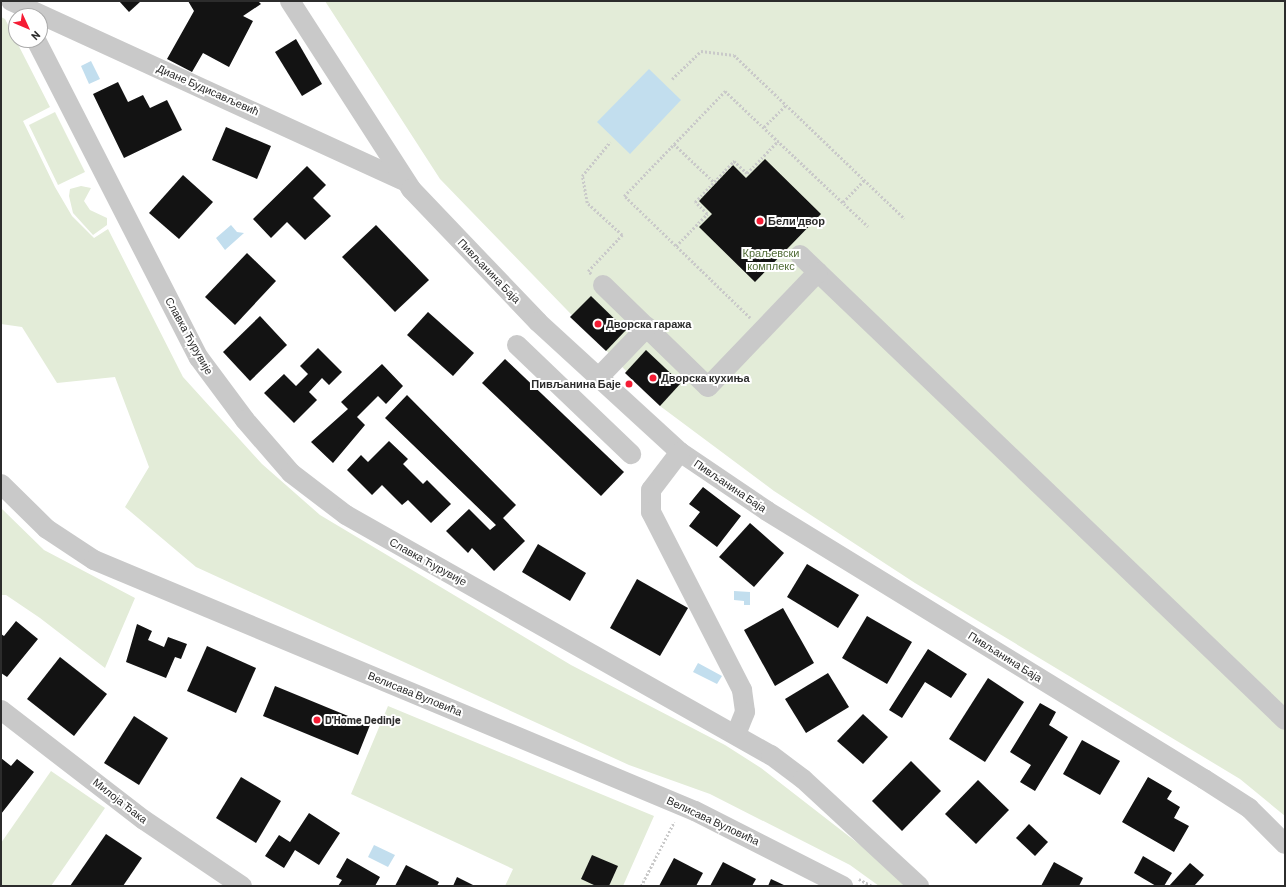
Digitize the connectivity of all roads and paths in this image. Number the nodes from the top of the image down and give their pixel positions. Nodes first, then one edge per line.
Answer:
1 (290, 1) edge
2 (17, 5) edge
3 (40, 48) edge
4 (672, 79) dead end
5 (786, 105) junction
6 (764, 128) junction
7 (778, 141) junction
8 (610, 142) dead end
9 (674, 144) junction
10 (864, 180) junction
11 (403, 181) junction
12 (714, 182) junction
13 (843, 202) junction
14 (904, 218) dead end
15 (868, 226) dead end
16 (676, 246) junction
17 (800, 255) dead end
18 (818, 272) junction
19 (603, 285) joint
20 (647, 327) junction
21 (762, 330) junction
22 (517, 345) dead end
23 (575, 356) junction
24 (598, 378) junction
25 (553, 379) junction
26 (627, 404) junction
27 (604, 428) junction
28 (680, 452) junction
29 (631, 454) dead end
30 (1, 484) edge
31 (1, 710) edge
32 (1285, 720) edge
33 (736, 734) junction
34 (682, 805) junction
35 (1285, 844) edge
36 (242, 886) edge
37 (641, 886) edge
38 (843, 886) edge
39 (920, 886) edge

1 - 11 street, Пивљанина Баја
2 - 11 street, Диане Будисављевић
3 - 33 street, Славка Ћурувије
4 - 5 path
5 - 6 path
5 - 10 path
6 - 7 path
6 - 9 path
7 - 12 path
7 - 13 path
8 - 19 path
9 - 12 path
9 - 16 path
10 - 13 path
10 - 14 path
11 - 23 street, Пивљанина Баја
12 - 16 path
13 - 15 path
16 - 21 path
17 - 18 street
18 - 21 street
18 - 32 street
19 - 20 street
20 - 21 street
20 - 24 street
22 - 25 street
23 - 24 street, Пивљанина Баја
23 - 25 street
24 - 26 street, Пивљанина Баја
25 - 27 street
26 - 27 street
26 - 28 street, Пивљанина Баја
27 - 29 street
28 - 33 street
28 - 35 street, Пивљанина Баја
30 - 34 street, Велисава Вуловића
31 - 36 street, Милоја Ђака
33 - 39 street
34 - 37 path
34 - 38 street, Велисава Вуловића

